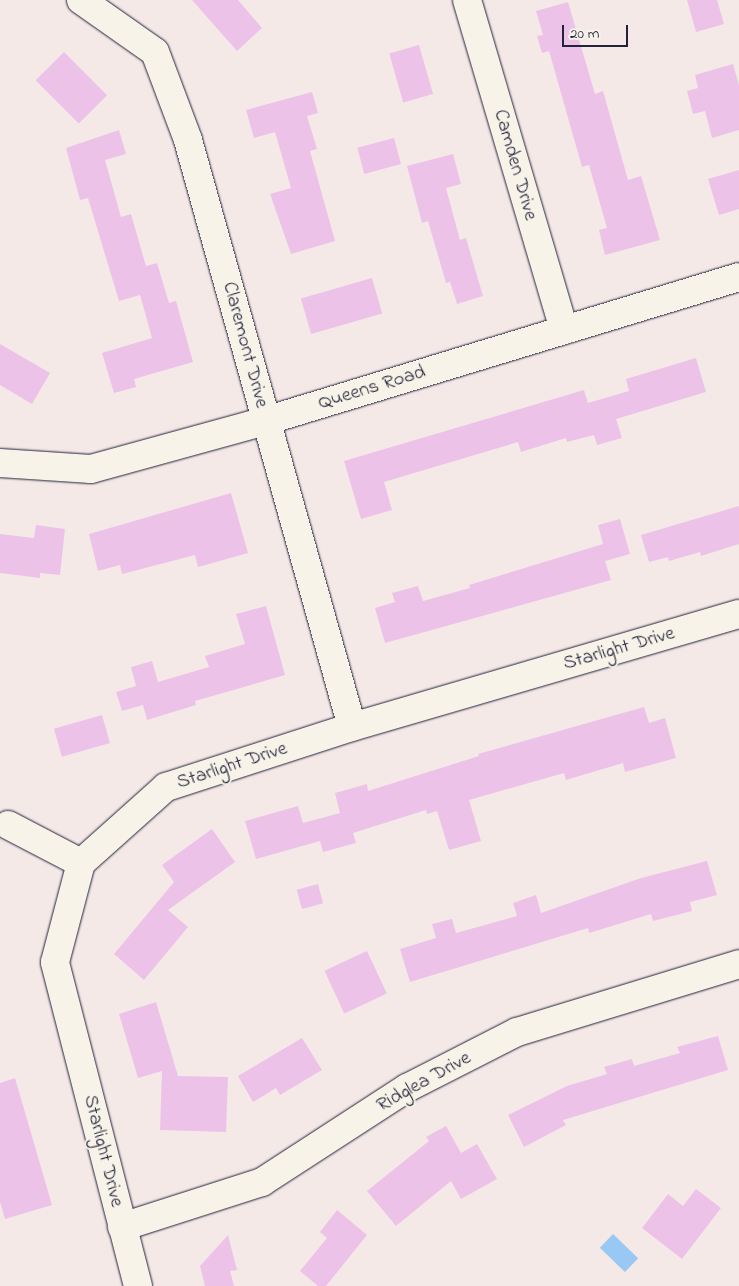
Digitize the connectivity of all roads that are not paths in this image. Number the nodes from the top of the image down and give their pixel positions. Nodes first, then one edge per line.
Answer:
1 (81, 0) edge
2 (466, 0) edge
3 (739, 277) edge
4 (564, 330) junction
5 (265, 421) junction
6 (0, 463) edge
7 (739, 614) edge
8 (352, 727) junction
9 (8, 825) dead end
10 (81, 863) junction
11 (739, 964) edge
12 (122, 1227) junction
13 (138, 1286) edge

1 - 5 street, Claremont Drive
2 - 4 street, Camden Drive
3 - 4 street, Queens Road
4 - 5 street, Queens Road
5 - 6 street, Queens Road
5 - 8 street, Claremont Drive
7 - 8 street, Starlight Drive
8 - 10 street, Starlight Drive
9 - 10 street
10 - 12 street, Starlight Drive
11 - 12 street, Ridglea Drive
12 - 13 street, Starlight Drive

